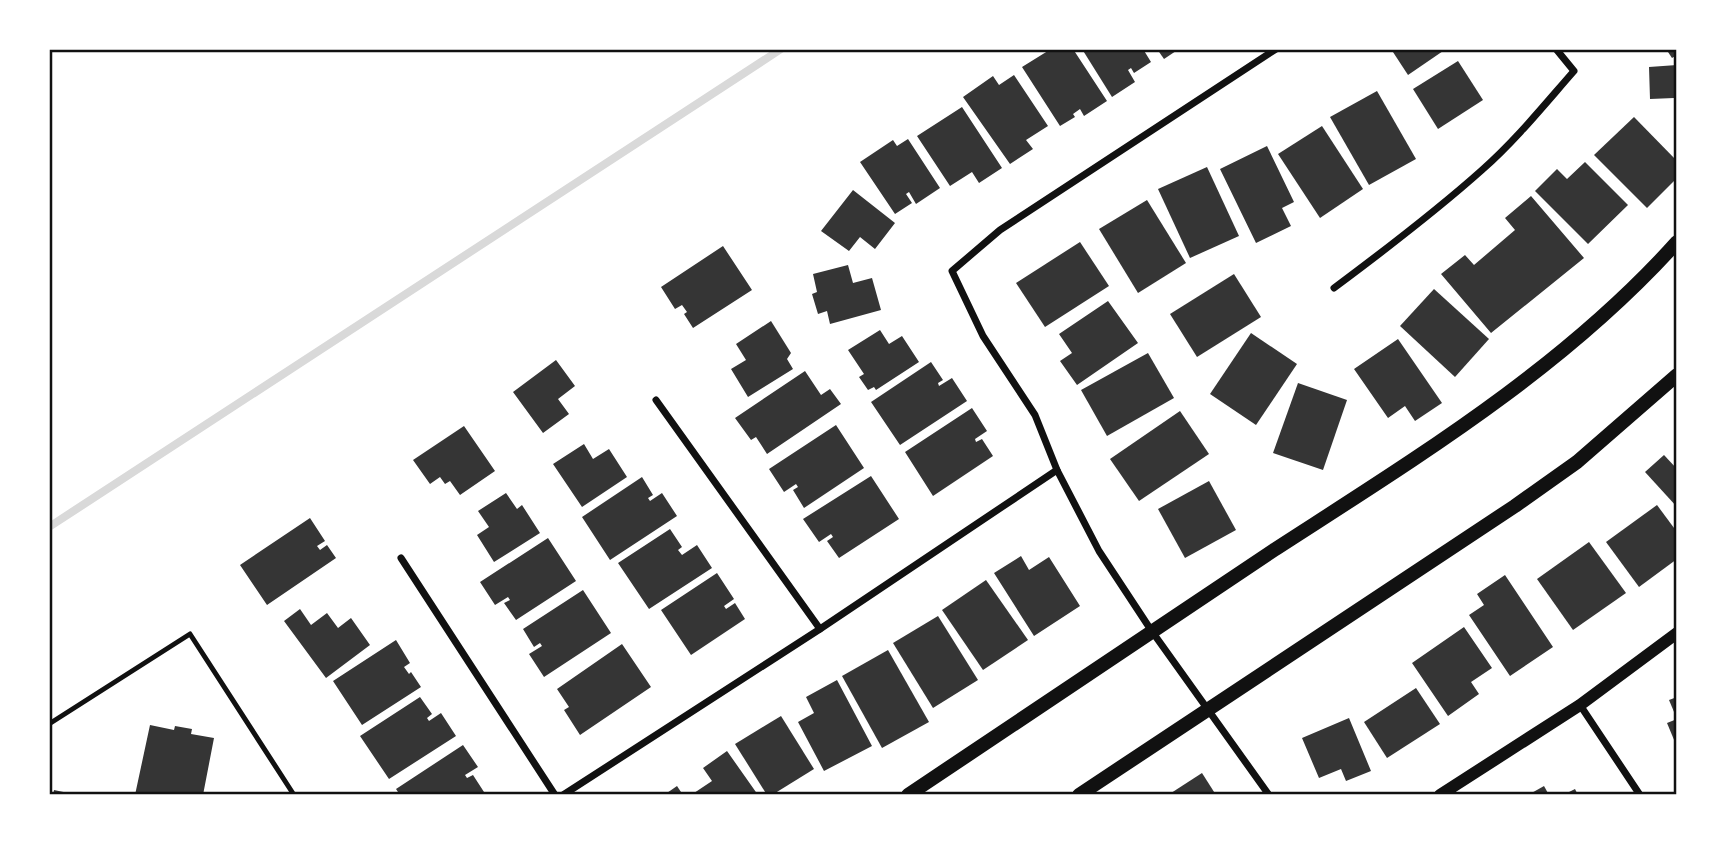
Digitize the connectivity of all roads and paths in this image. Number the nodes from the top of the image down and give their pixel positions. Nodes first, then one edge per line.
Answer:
1 (1276, 49) edge
2 (1556, 49) edge
3 (1677, 242) edge
4 (1334, 288) dead end
5 (1677, 375) edge
6 (656, 400) dead end
7 (1057, 470) junction
8 (401, 558) dead end
9 (820, 629) junction
10 (1151, 630) junction
11 (1677, 633) edge
12 (1580, 705) junction
13 (1209, 709) junction
14 (49, 724) edge
15 (294, 795) edge
16 (555, 795) edge
17 (563, 795) edge
18 (908, 795) edge
19 (1079, 795) edge
20 (1269, 795) edge
21 (1440, 795) edge
22 (1640, 795) edge

1 - 7 street
2 - 4 street
3 - 10 main road
5 - 13 main road
6 - 9 street
7 - 9 street
7 - 10 street
8 - 16 street
9 - 17 street
10 - 13 street
10 - 18 main road
11 - 12 street
12 - 21 street
12 - 22 street
13 - 19 main road
13 - 20 street
14 - 15 lane

